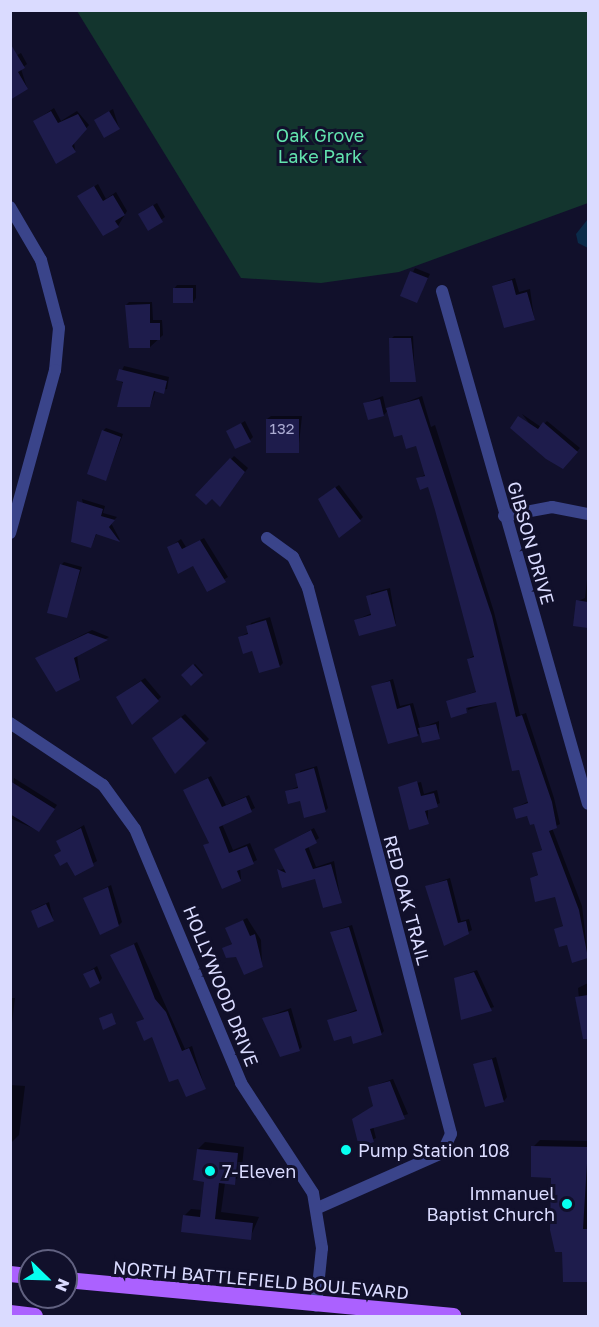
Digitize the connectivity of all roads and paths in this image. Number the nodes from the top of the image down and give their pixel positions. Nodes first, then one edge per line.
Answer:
1 (10, 207) edge
2 (442, 291) dead end
3 (588, 514) edge
4 (504, 516) junction
5 (10, 533) edge
6 (267, 538) dead end
7 (10, 723) edge
8 (588, 804) edge
9 (318, 1208) junction
10 (78, 1281) edge
11 (316, 1306) junction
12 (10, 1313) edge
13 (35, 1317) edge
14 (453, 1317) edge

1 - 5 street
2 - 4 street, GIBSON DRIVE
3 - 4 street
4 - 8 street, GIBSON DRIVE
6 - 9 street, RED OAK TRAIL
7 - 9 street, HOLLYWOOD DRIVE
9 - 11 street, HOLLYWOOD DRIVE
10 - 11 main road, NORTH BATTLEFIELD BOULEVARD
11 - 14 main road, NORTH BATTLEFIELD BOULEVARD
12 - 13 main road

